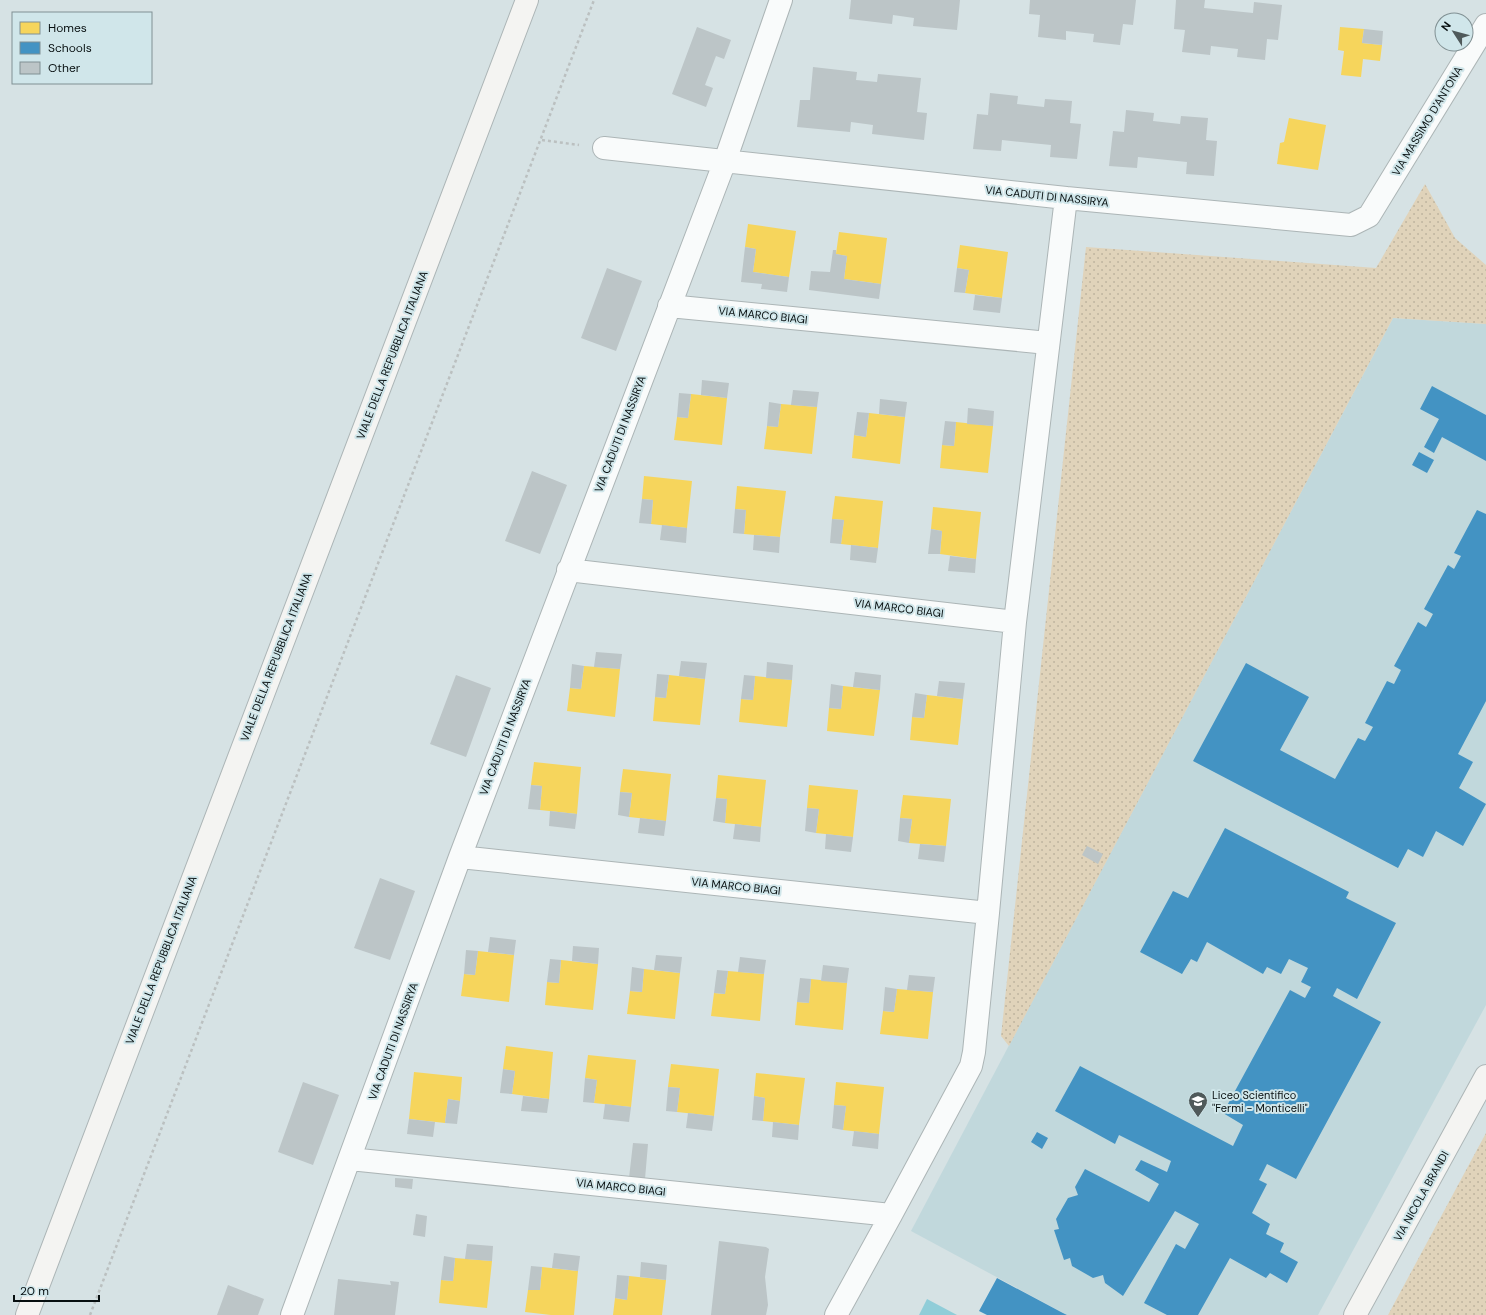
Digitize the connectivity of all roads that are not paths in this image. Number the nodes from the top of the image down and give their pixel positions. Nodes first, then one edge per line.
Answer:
1 (527, 0) edge
2 (781, 0) edge
3 (1486, 25) edge
4 (604, 148) road end
5 (725, 160) junction
6 (1066, 198) junction
7 (1369, 216) joint
8 (669, 306) junction
9 (1048, 343) junction
10 (568, 570) junction
11 (1015, 622) junction
12 (460, 857) junction
13 (988, 913) junction
14 (1486, 1076) edge
15 (350, 1159) junction
16 (891, 1215) junction
17 (27, 1315) edge
18 (292, 1315) edge
19 (836, 1315) edge
20 (1355, 1315) edge

1 - 17 street, VIALE DELLA REPUBBLICA ITALIANA
2 - 5 street, VIA CADUTI DI NASSIRYA
3 - 7 street, VIA MASSIMO D'ANTONA
4 - 5 street, VIA CADUTI DI NASSIRYA
5 - 6 street, VIA CADUTI DI NASSIRYA
5 - 8 street, VIA CADUTI DI NASSIRYA
6 - 7 street, VIA CADUTI DI NASSIRYA
6 - 9 street
8 - 9 street, VIA MARCO BIAGI
8 - 10 street, VIA CADUTI DI NASSIRYA
9 - 11 street
10 - 11 street, VIA MARCO BIAGI
10 - 12 street, VIA CADUTI DI NASSIRYA
11 - 13 street
12 - 13 street, VIA MARCO BIAGI
12 - 15 street, VIA CADUTI DI NASSIRYA
13 - 16 street
14 - 20 street, VIA NICOLA BRANDI
15 - 16 street, VIA MARCO BIAGI
15 - 18 street, VIA CADUTI DI NASSIRYA
16 - 19 street

